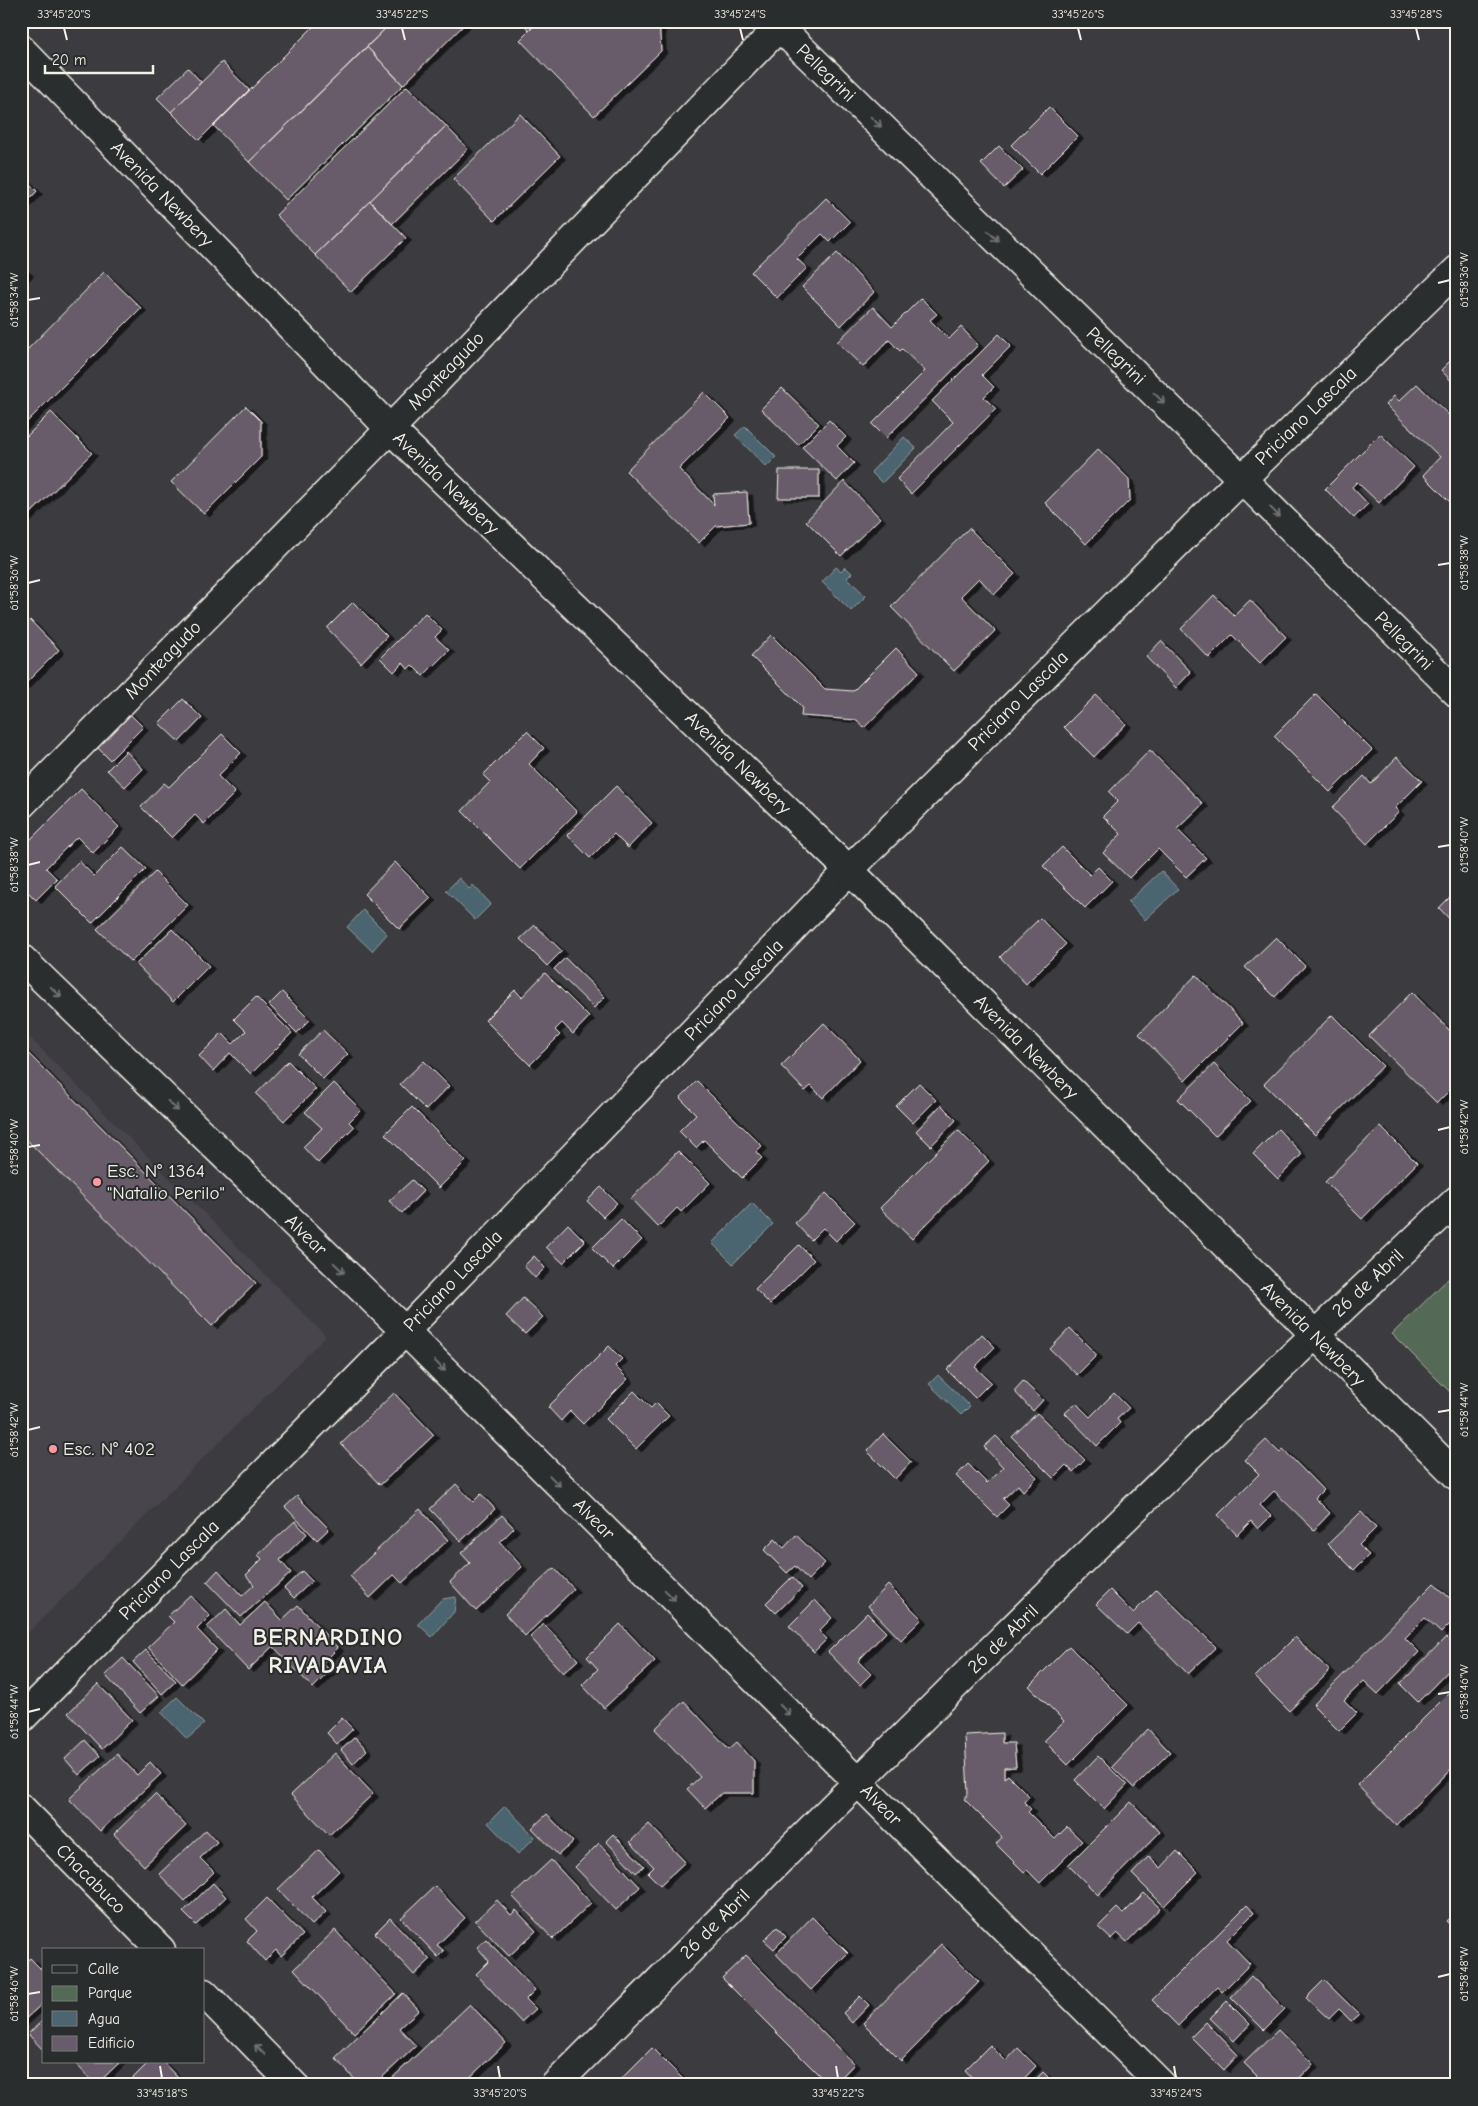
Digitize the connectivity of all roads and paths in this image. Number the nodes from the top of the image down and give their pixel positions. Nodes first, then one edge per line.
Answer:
1 (779, 23) edge
2 (21, 49) edge
3 (1457, 270) edge
4 (390, 429) junction
5 (1242, 479) junction
6 (1457, 693) edge
7 (21, 804) edge
8 (849, 870) junction
9 (21, 958) edge
10 (1457, 1200) edge
11 (405, 1332) junction
12 (1313, 1334) junction
13 (1457, 1476) edge
14 (21, 1720) edge
15 (857, 1782) junction
16 (21, 1808) edge
17 (159, 1948) edge
18 (205, 1994) edge
19 (294, 2085) edge
20 (555, 2085) edge
21 (1162, 2085) edge

1 - 4 street, Monteagudo
1 -> 5 street, Pellegrini
2 - 4 street, Avenida Newbery
3 - 5 street, Priciano Lascala
4 - 7 street, Monteagudo
4 - 8 street, Avenida Newbery
5 -> 6 street, Pellegrini
5 - 8 street, Priciano Lascala
8 - 11 street, Priciano Lascala
8 - 12 street, Avenida Newbery
9 -> 11 street, Alvear
10 - 12 street, 26 de Abril
11 - 14 street, Priciano Lascala
11 -> 15 street, Alvear
12 - 13 street, Avenida Newbery
12 - 15 street, 26 de Abril
15 - 20 street, 26 de Abril
15 - 21 street, Alvear
16 - 17 street, Chacabuco
19 -> 18 street

